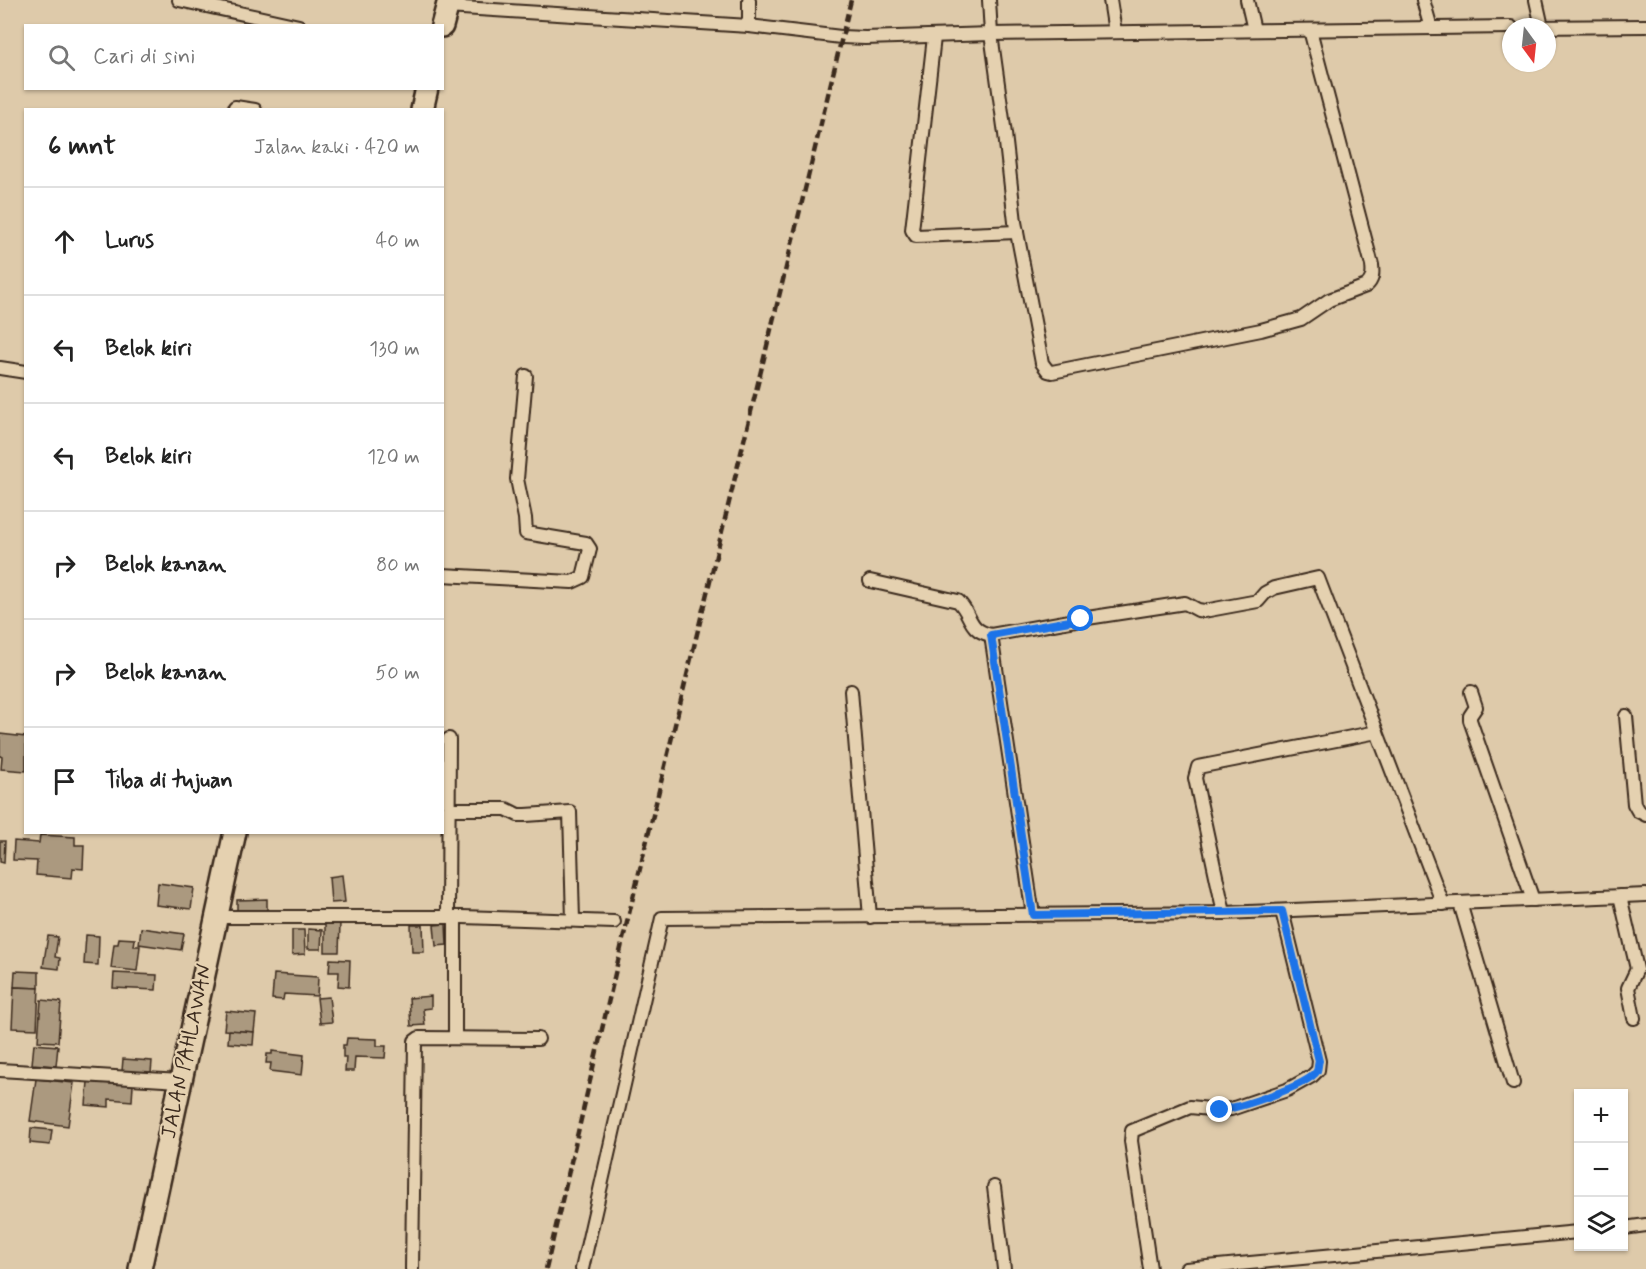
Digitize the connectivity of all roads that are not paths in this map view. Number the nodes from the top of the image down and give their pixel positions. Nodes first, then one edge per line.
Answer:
1 (179, 0) edge
2 (749, 0) edge
3 (989, 0) edge
4 (1110, 0) edge
5 (1247, 0) edge
6 (1423, 0) edge
7 (1536, 0) edge
8 (446, 11) edge
9 (1540, 18) edge
10 (290, 24) edge
11 (749, 26) junction
12 (1646, 26) edge
13 (1502, 27) edge
14 (1556, 27) edge
15 (1431, 28) junction
16 (1254, 30) junction
17 (1310, 30) junction
18 (1115, 32) junction
19 (991, 34) junction
20 (934, 37) junction
21 (427, 90) edge
22 (235, 107) dead end
23 (242, 108) edge
24 (423, 108) edge
25 (1017, 232) junction
26 (0, 368) edge
27 (24, 372) edge
28 (526, 376) dead end
29 (444, 575) edge
30 (870, 580) dead end
31 (991, 635) junction
32 (851, 691) dead end
33 (1471, 692) dead end
34 (1626, 716) dead end
35 (1377, 732) junction
36 (449, 738) dead end
37 (449, 809) junction
38 (1646, 816) edge
39 (235, 834) edge
40 (1646, 895) edge
41 (1620, 896) junction
42 (1533, 900) junction
43 (1460, 903) junction
44 (1443, 904) junction
45 (1282, 911) junction
46 (1224, 913) junction
47 (1033, 915) junction
48 (216, 917) junction
49 (452, 917) junction
50 (870, 917) junction
51 (573, 921) junction
52 (614, 922) dead end
53 (1634, 1018) dead end
54 (455, 1038) junction
55 (538, 1039) dead end
56 (0, 1070) edge
57 (180, 1081) junction
58 (1513, 1083) dead end
59 (993, 1187) dead end
60 (1646, 1225) edge
61 (1628, 1227) edge
62 (1574, 1232) edge
63 (1259, 1266) edge
64 (140, 1269) edge
65 (412, 1269) edge
66 (582, 1269) edge
67 (1004, 1269) edge
68 (1150, 1269) edge
69 (1186, 1269) edge

1 - 10 street
2 - 11 street
3 - 19 street
4 - 18 street
5 - 16 street
6 - 15 street
7 - 9 street
8 - 11 street
11 - 20 street
12 - 14 street
13 - 15 street
15 - 17 street
16 - 17 street
16 - 18 street
17 - 25 street
18 - 19 street
19 - 20 street
19 - 25 street
20 - 25 street
21 - 24 highway
22 - 23 street
26 - 27 street
28 - 29 street
30 - 31 street
31 - 35 street
31 - 47 street
32 - 50 street
33 - 42 street
34 - 38 street
35 - 44 street
35 - 46 street
36 - 37 street
37 - 49 street
37 - 51 street
39 - 48 highway, JALAN PAHLAWAN
40 - 41 street
41 - 42 street
41 - 53 street
42 - 43 street
43 - 44 street
43 - 58 street
44 - 45 street
45 - 46 street
45 - 68 street
46 - 47 street
47 - 50 street
48 - 49 street
48 - 57 highway, JALAN PAHLAWAN
49 - 51 street
49 - 54 street
50 - 66 street
51 - 52 street
54 - 55 street
54 - 65 street
56 - 57 street
57 - 64 highway, JALAN PAHLAWAN
59 - 67 street
60 - 61 street
62 - 63 street
63 - 69 street

